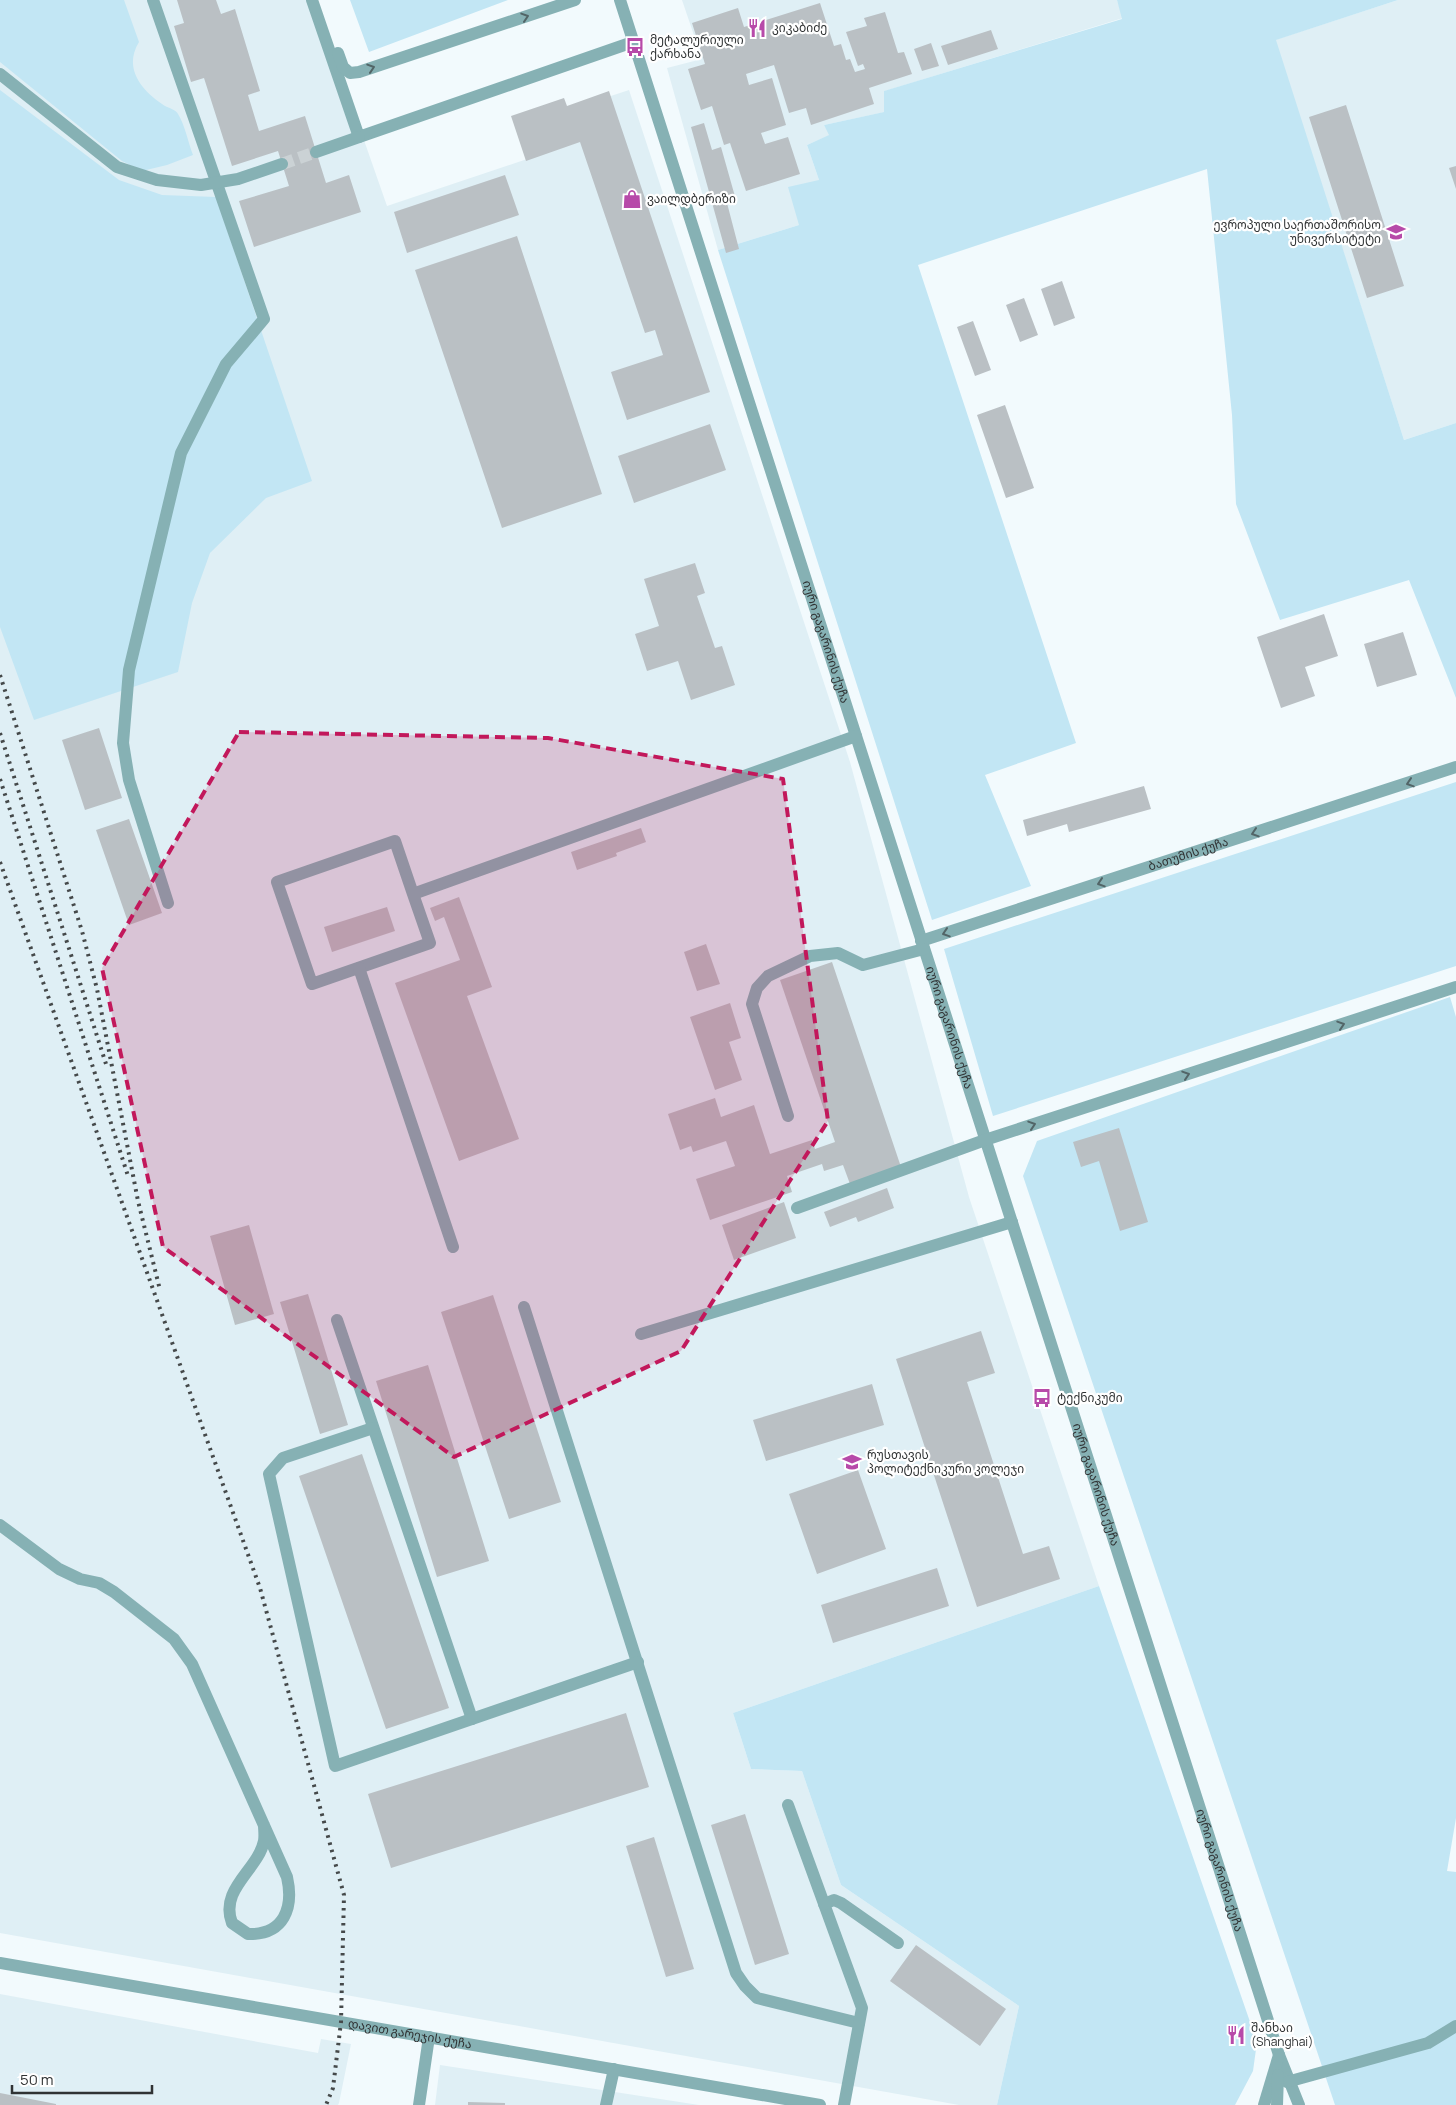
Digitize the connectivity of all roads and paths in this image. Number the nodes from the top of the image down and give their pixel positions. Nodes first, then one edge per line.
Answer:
1 (153, 0) edge
2 (312, 0) edge
3 (320, 0) edge
4 (620, 0) edge
5 (567, 1) edge
6 (633, 42) junction
7 (0, 74) edge
8 (359, 138) junction
9 (316, 152) tunnel mouth
10 (282, 164) tunnel mouth
11 (217, 182) junction
12 (856, 736) junction
13 (1456, 768) edge
14 (413, 894) junction
15 (168, 903) dead end
16 (923, 945) junction
17 (359, 968) junction
18 (1456, 987) edge
19 (788, 1116) dead end
20 (985, 1140) junction
21 (797, 1208) dead end
22 (1012, 1222) junction
23 (453, 1247) dead end
24 (524, 1307) dead end
25 (337, 1320) dead end
26 (641, 1334) dead end
27 (374, 1428) junction
28 (0, 1525) edge
29 (638, 1662) junction
30 (472, 1719) junction
31 (788, 1805) dead end
32 (264, 1824) junction
33 (824, 1904) junction
34 (898, 1943) dead end
35 (0, 1963) edge
36 (859, 2023) junction
37 (1456, 2026) edge
38 (429, 2037) junction
39 (1279, 2055) junction
40 (614, 2069) junction
41 (1287, 2082) junction
42 (419, 2105) edge
43 (606, 2105) edge
44 (820, 2105) edge
45 (844, 2105) edge
46 (1264, 2105) edge
47 (1277, 2105) edge
48 (1298, 2105) edge

1 - 11 street
2 - 8 street
3 -> 5 street
4 - 6 street, იური გაგარინის ქუჩა
6 - 8 street
6 - 12 street, იური გაგარინის ქუჩა
7 - 11 street
8 - 9 street
10 - 11 street
11 - 15 street
12 - 14 street
12 - 16 street, იური გაგარინის ქუჩა
13 -> 16 street, ბათუმის ქუჩა
14 - 17 street
14 - 17 street
16 - 19 street, ბათუმის ქუჩა
16 - 20 street, იური გაგარინის ქუჩა
17 - 23 street
20 -> 18 street
20 - 21 street
20 - 22 street, იური გაგარინის ქუჩა
22 - 26 street
22 - 39 street, იური გაგარინის ქუჩა
24 - 29 street
25 - 27 street
27 - 30 street
27 - 30 street
28 - 32 street
29 - 30 street
29 - 36 street
31 - 33 street
32 - 32 street
33 - 34 street
33 - 36 street
35 - 38 street, დავით გარეჯის ქუჩა
36 - 45 street
37 - 41 street
38 - 40 street, დავით გარეჯის ქუჩა
38 - 42 street
39 - 41 street, იური გაგარინის ქუჩა
39 - 46 street
39 - 47 street, იური გაგარინის ქუჩა
40 - 43 street
40 - 44 street, დავით გარეჯის ქუჩა
41 - 48 street, იური გაგარინის ქუჩა

